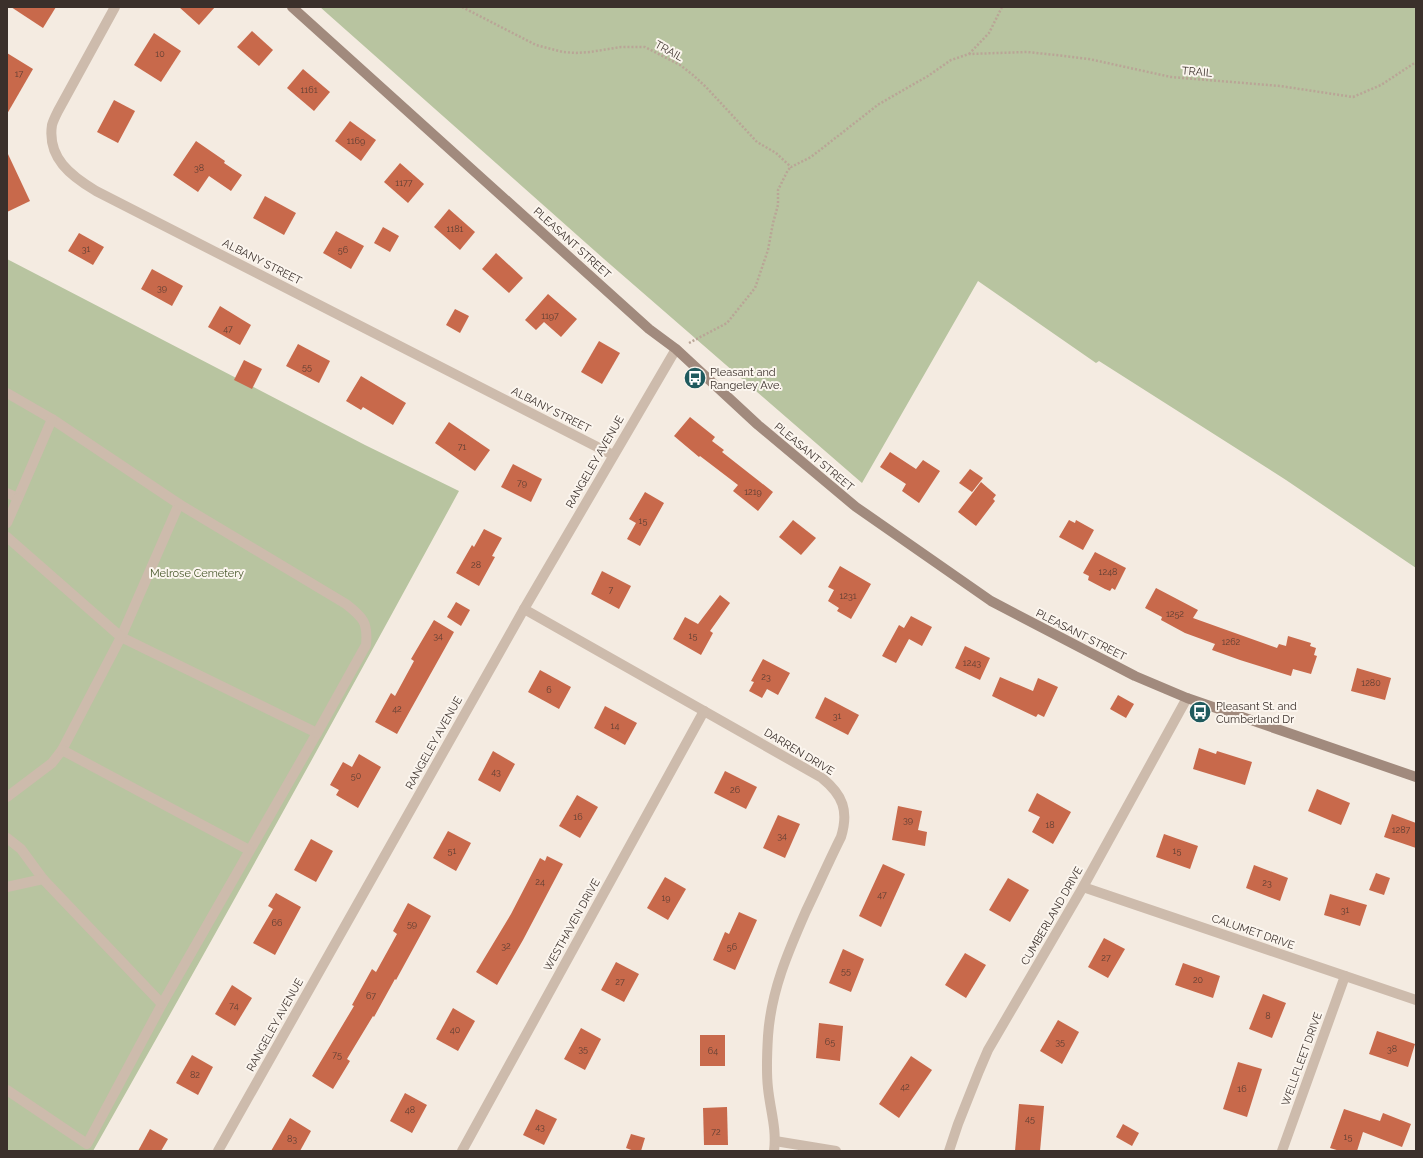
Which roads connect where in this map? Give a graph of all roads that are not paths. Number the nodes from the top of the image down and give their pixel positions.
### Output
1 (115, 7) edge
2 (292, 7) edge
3 (676, 349) junction
4 (7, 393) edge
5 (52, 419) junction
6 (612, 455) junction
7 (7, 493) edge
8 (18, 498) junction
9 (179, 504) junction
10 (7, 523) edge
11 (7, 537) edge
12 (524, 609) junction
13 (121, 637) junction
14 (1187, 698) junction
15 (704, 711) junction
16 (317, 734) junction
17 (62, 750) junction
18 (1416, 777) edge
19 (7, 797) edge
20 (7, 838) edge
21 (249, 850) junction
22 (43, 879) junction
23 (7, 887) edge
24 (1083, 887) junction
25 (1345, 976) junction
26 (1416, 1000) edge
27 (162, 1004) junction
28 (7, 1090) edge
29 (774, 1146) edge
30 (85, 1148) edge
31 (218, 1151) edge
32 (462, 1151) edge
33 (836, 1151) edge
34 (949, 1151) edge
35 (1282, 1151) edge

1 - 6 street, ALBANY STREET
2 - 3 main road, PLEASANT STREET
3 - 6 street, RANGELEY AVENUE
3 - 14 main road, PLEASANT STREET
4 - 5 street
5 - 8 street
5 - 9 street
6 - 12 street, RANGELEY AVENUE
7 - 8 street
8 - 10 street
9 - 13 street
9 - 16 street
11 - 13 street
12 - 15 street, DARREN DRIVE
12 - 31 street, RANGELEY AVENUE
13 - 16 street
13 - 17 street
14 - 18 main road, PLEASANT STREET
14 - 24 street, CUMBERLAND DRIVE
15 - 29 street, DARREN DRIVE
15 - 32 street, WESTHAVEN DRIVE
16 - 21 street
17 - 19 street
17 - 21 street
20 - 22 street
21 - 27 street
22 - 23 street
22 - 27 street
24 - 25 street, CALUMET DRIVE
24 - 34 street, CUMBERLAND DRIVE
25 - 26 street, CALUMET DRIVE
25 - 35 street, WELLFLEET DRIVE
27 - 30 street
28 - 30 street
29 - 33 street

